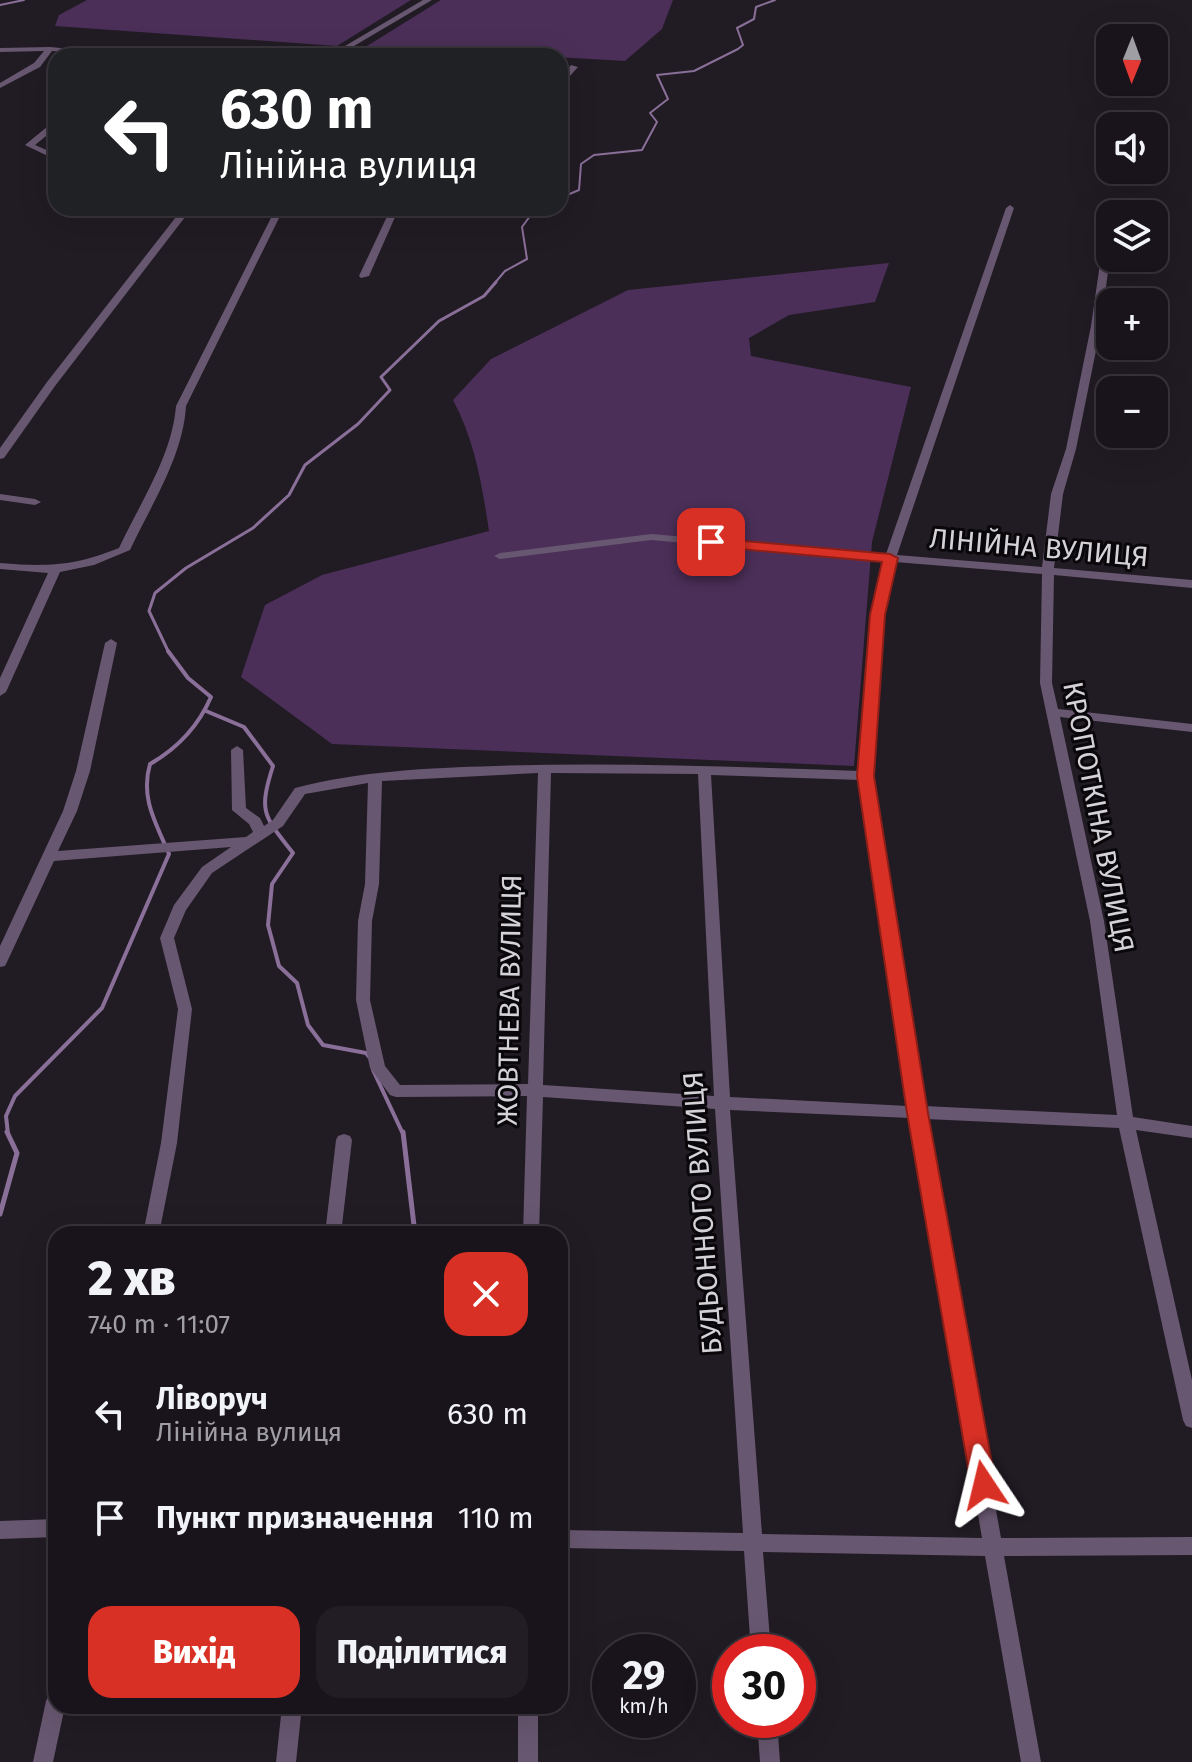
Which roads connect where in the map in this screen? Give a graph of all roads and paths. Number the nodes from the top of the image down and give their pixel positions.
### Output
1 (428, 0) edge
2 (346, 48) edge
3 (48, 49) edge
4 (0, 50) edge
5 (48, 51) edge
6 (574, 67) dead end
7 (568, 75) edge
8 (0, 86) edge
9 (48, 130) edge
10 (48, 153) edge
11 (1010, 208) dead end
12 (182, 216) edge
13 (276, 216) edge
14 (391, 216) edge
15 (1103, 272) edge
16 (364, 276) dead end
17 (0, 456) edge
18 (0, 497) edge
19 (35, 502) dead end
20 (500, 556) dead end
21 (890, 558) junction
22 (0, 566) edge
23 (1047, 571) junction
24 (54, 572) junction
25 (1192, 584) edge
26 (111, 643) dead end
27 (0, 692) edge
28 (1051, 712) junction
29 (1192, 728) edge
30 (237, 750) dead end
31 (545, 768) junction
32 (704, 770) junction
33 (866, 776) junction
34 (375, 779) junction
35 (265, 832) junction
36 (48, 857) junction
37 (0, 962) edge
38 (535, 1090) junction
39 (722, 1103) junction
40 (917, 1113) junction
41 (1126, 1122) junction
42 (1192, 1132) edge
43 (344, 1140) dead end
44 (153, 1226) edge
45 (334, 1226) edge
46 (531, 1226) edge
47 (1192, 1420) edge
48 (48, 1528) edge
49 (0, 1530) edge
50 (568, 1539) edge
51 (753, 1544) junction
52 (1192, 1546) edge
53 (995, 1547) junction
54 (760, 1634) edge
55 (53, 1714) edge
56 (291, 1714) edge
57 (528, 1714) edge
58 (768, 1738) edge
59 (43, 1762) edge
60 (286, 1762) edge
61 (528, 1762) edge
62 (770, 1762) edge
63 (1031, 1762) edge

1 - 2 street
3 - 4 street
5 - 8 street
6 - 7 street
9 - 10 street
11 - 21 street
12 - 17 street
13 - 24 street
14 - 16 street
15 - 23 street, КРОПОТКІНА ВУЛИЦЯ
18 - 19 street
20 - 21 street, ЛІНІЙНА ВУЛИЦЯ
21 - 23 street, ЛІНІЙНА ВУЛИЦЯ
21 - 33 street
22 - 24 street
23 - 25 street, ЛІНІЙНА ВУЛИЦЯ
23 - 28 street, КРОПОТКІНА ВУЛИЦЯ
24 - 27 street
26 - 36 street
28 - 29 street
28 - 41 street, КРОПОТКІНА ВУЛИЦЯ
30 - 35 street
31 - 32 street
31 - 34 street
31 - 38 street, ЖОВТНЕВА ВУЛИЦЯ
32 - 33 street
32 - 39 street, БУДЬОННОГО ВУЛИЦЯ
33 - 40 street
34 - 35 street
34 - 38 street
35 - 36 street
35 - 44 street
36 - 37 street
38 - 39 street
38 - 46 street, ЖОВТНЕВА ВУЛИЦЯ
39 - 40 street
39 - 51 street, БУДЬОННОГО ВУЛИЦЯ
40 - 41 street
40 - 53 street
41 - 42 street
41 - 47 street, КРОПОТКІНА ВУЛИЦЯ
43 - 45 street
48 - 49 street
50 - 51 street
51 - 53 street
51 - 54 street, БУДЬОННОГО ВУЛИЦЯ
52 - 53 street
53 - 63 street
55 - 59 street
56 - 60 street
57 - 61 street
58 - 62 street

